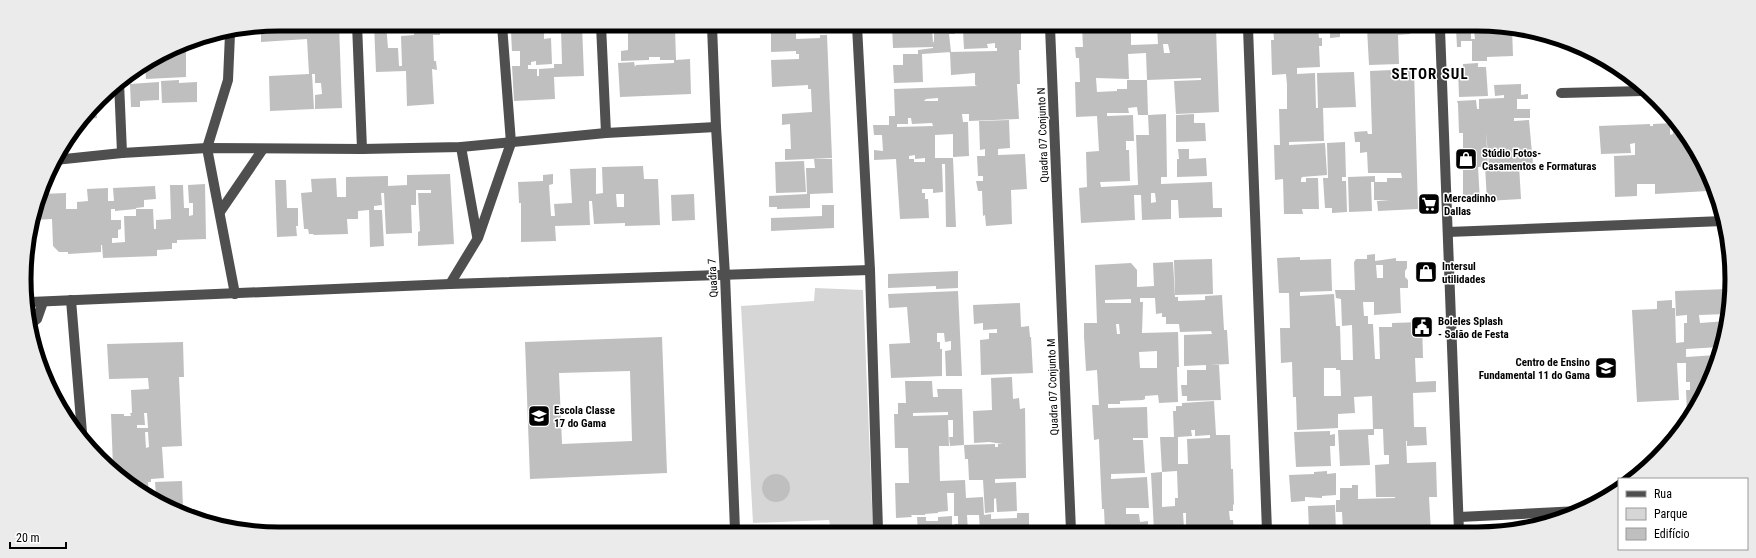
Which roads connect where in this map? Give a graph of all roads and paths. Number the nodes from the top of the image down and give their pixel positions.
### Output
1 (357, 31) edge
2 (502, 31) edge
3 (601, 31) edge
4 (712, 31) edge
5 (857, 31) edge
6 (1050, 31) edge
7 (1248, 31) edge
8 (1440, 31) edge
9 (230, 36) edge
10 (119, 89) edge
11 (1639, 91) edge
12 (1560, 93) dead end
13 (716, 127) junction
14 (606, 133) junction
15 (511, 143) junction
16 (461, 147) junction
17 (207, 148) junction
18 (262, 149) junction
19 (362, 149) junction
20 (122, 153) junction
21 (62, 159) edge
22 (220, 212) junction
23 (1718, 221) edge
24 (1448, 232) junction
25 (478, 238) junction
26 (1060, 242) joint
27 (870, 270) junction
28 (725, 275) junction
29 (450, 284) junction
30 (235, 294) junction
31 (71, 300) junction
32 (32, 302) edge
33 (43, 302) junction
34 (35, 321) edge
35 (81, 428) edge
36 (1562, 512) edge
37 (1459, 518) junction
38 (735, 527) edge
39 (878, 527) edge
40 (1071, 527) edge
41 (1266, 527) edge
42 (1460, 527) edge

1 - 19 street
2 - 15 street
3 - 14 street
4 - 13 street, Quadra 7
5 - 27 street
6 - 26 street, Quadra 07 Conjunto N
7 - 41 street
8 - 24 street
9 - 17 street
10 - 20 street
11 - 12 street
13 - 14 street
13 - 28 street, Quadra 7
14 - 15 street
15 - 16 street
15 - 25 street
16 - 19 street
16 - 25 street
17 - 18 street
17 - 20 street
17 - 22 street
18 - 19 street
18 - 22 street
20 - 21 street
22 - 30 street
23 - 24 street
24 - 37 street
25 - 29 street
26 - 40 street, Quadra 07 Conjunto M
27 - 28 street
27 - 39 street
28 - 29 street
28 - 38 street, Quadra 7
29 - 30 street
30 - 31 street
31 - 33 street
31 - 35 street
32 - 33 street
33 - 34 street
36 - 37 street
37 - 42 street

